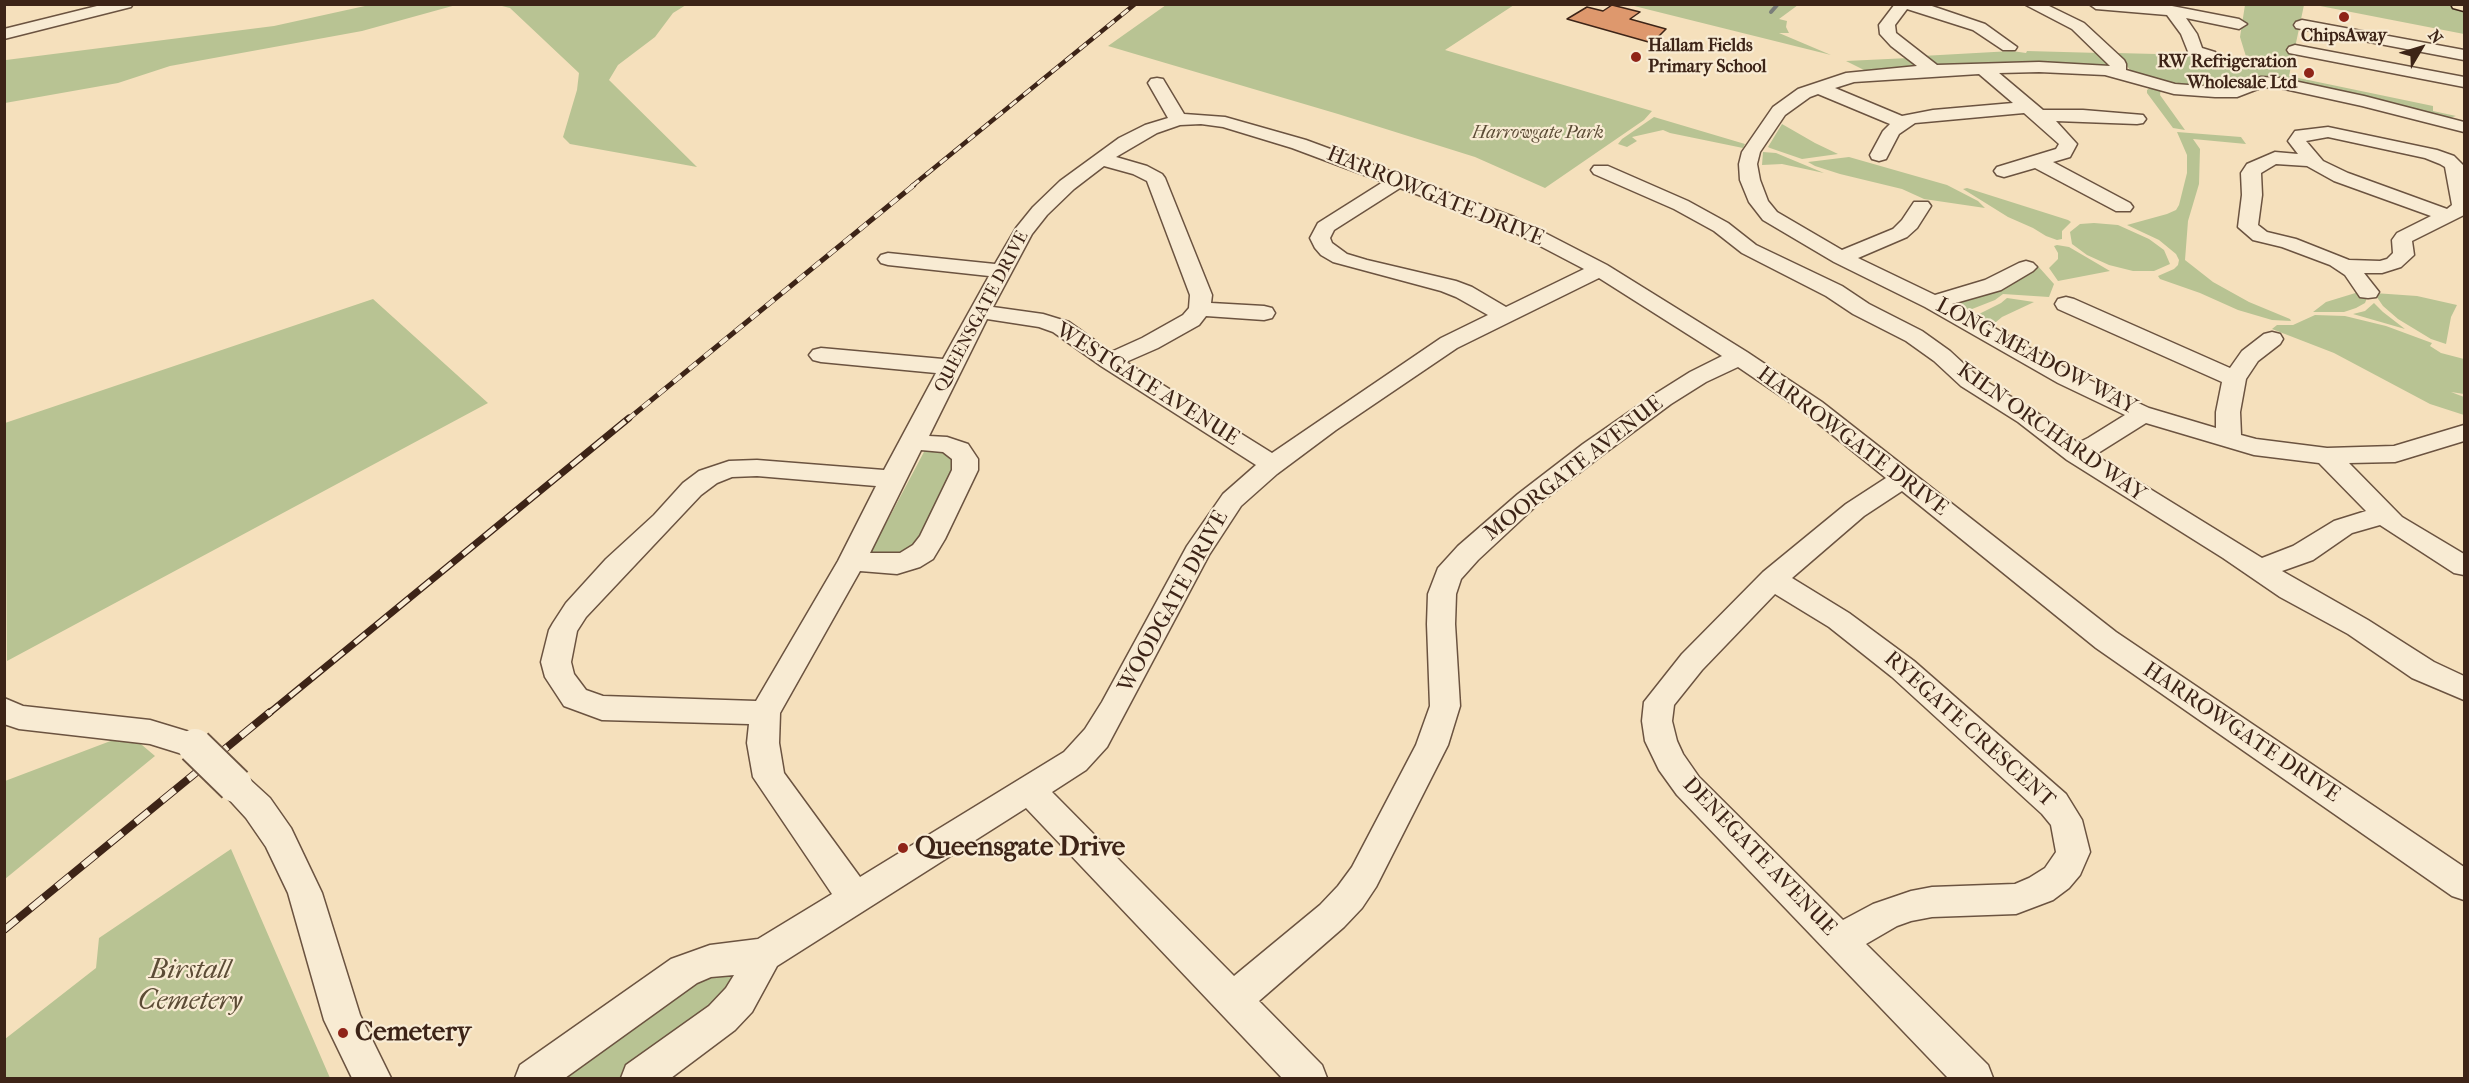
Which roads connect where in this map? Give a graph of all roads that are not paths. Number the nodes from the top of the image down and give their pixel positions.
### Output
1 (126, 4) edge
2 (1903, 4) edge
3 (1908, 4) edge
4 (2031, 4) edge
5 (2096, 4) edge
6 (2460, 4) edge
7 (2072, 5) edge
8 (2464, 5) edge
9 (1967, 7) dead end
10 (2200, 10) edge
11 (2172, 11) junction
12 (2051, 12) junction
13 (1948, 15) junction
14 (2239, 24) dead end
15 (2302, 25) dead end
16 (6, 35) edge
17 (2011, 49) dead end
18 (2295, 50) dead end
19 (2202, 54) dead end
20 (2464, 55) edge
21 (1982, 68) junction
22 (1933, 70) junction
23 (2110, 70) junction
24 (1157, 82) dead end
25 (2464, 82) edge
26 (1817, 87) junction
27 (2032, 112) junction
28 (2143, 119) dead end
29 (1178, 120) junction
30 (1902, 123) junction
31 (2464, 127) edge
32 (1877, 157) dead end
33 (1101, 159) junction
34 (2312, 161) junction
35 (2038, 162) junction
36 (1600, 170) dead end
37 (2004, 171) dead end
38 (1399, 180) junction
39 (2461, 184) edge
40 (1922, 203) dead end
41 (2128, 209) dead end
42 (2448, 216) junction
43 (1780, 223) junction
44 (1729, 234) junction
45 (1841, 258) junction
46 (898, 264) dead end
47 (2345, 266) junction
48 (2026, 267) dead end
49 (1600, 268) junction
50 (1002, 272) junction
51 (2368, 292) dead end
52 (2061, 301) dead end
53 (1933, 302) junction
54 (1200, 309) junction
55 (981, 312) junction
56 (1265, 314) dead end
57 (1504, 315) junction
58 (1960, 317) junction
59 (1914, 336) junction
60 (2274, 338) dead end
61 (821, 355) dead end
62 (1739, 357) junction
63 (1109, 361) junction
64 (950, 367) junction
65 (2234, 379) junction
66 (2140, 413) junction
67 (2464, 434) edge
68 (2229, 441) junction
69 (913, 442) junction
70 (2076, 454) junction
71 (2327, 456) junction
72 (1272, 464) junction
73 (892, 479) junction
74 (1903, 479) junction
75 (2384, 515) junction
76 (852, 561) junction
77 (2464, 566) edge
78 (2259, 569) junction
79 (1773, 579) junction
80 (2464, 689) edge
81 (4, 710) edge
82 (765, 713) junction
83 (1030, 791) junction
84 (2464, 885) edge
85 (854, 897) junction
86 (1840, 940) junction
87 (764, 955) junction
88 (1233, 1000) junction
89 (372, 1078) edge
90 (534, 1078) edge
91 (640, 1078) edge
92 (1308, 1078) edge
93 (1974, 1078) edge

1 - 16 street
2 - 22 street
3 - 13 street
4 - 12 street
5 - 11 street
6 - 8 highway
7 - 12 street
9 - 13 street
10 - 11 street
10 - 14 street
11 - 19 street
12 - 23 street
13 - 17 street
15 - 20 street
18 - 25 street
21 - 22 street
21 - 23 street
21 - 27 street
22 - 26 street
23 - 31 street
24 - 29 street
26 - 30 street
26 - 43 street, LONG MEADOW WAY
27 - 28 street
27 - 30 street
27 - 35 street
29 - 33 street, QUEENSGATE DRIVE
29 - 38 street, HARROWGATE DRIVE
30 - 32 street
33 - 50 street, QUEENSGATE DRIVE
33 - 54 street
34 - 39 street
34 - 42 street
34 - 47 street
35 - 37 street
35 - 41 street
36 - 44 street, KILN ORCHARD WAY
38 - 49 street, HARROWGATE DRIVE
38 - 57 street
39 - 42 street
40 - 45 street
42 - 47 street
43 - 44 street
43 - 45 street, LONG MEADOW WAY
44 - 59 street, KILN ORCHARD WAY
45 - 53 street, LONG MEADOW WAY
46 - 50 street
47 - 51 street
48 - 53 street
49 - 57 street, WOODGATE DRIVE
49 - 62 street, HARROWGATE DRIVE
50 - 55 street, QUEENSGATE DRIVE
52 - 65 street
53 - 58 street, LONG MEADOW WAY
54 - 56 street
54 - 63 street
55 - 63 street, WESTGATE AVENUE
55 - 64 street, QUEENSGATE DRIVE
57 - 72 street, WOODGATE DRIVE
58 - 59 street
58 - 66 street, LONG MEADOW WAY
59 - 70 street, KILN ORCHARD WAY
60 - 65 street
61 - 64 street
62 - 74 street, HARROWGATE DRIVE
62 - 88 street, MOORGATE AVENUE
63 - 72 street, WESTGATE AVENUE
64 - 69 street, QUEENSGATE DRIVE
65 - 68 street
66 - 68 street, LONG MEADOW WAY
66 - 70 street
67 - 71 street, LONG MEADOW WAY
68 - 71 street, LONG MEADOW WAY
69 - 73 street, QUEENSGATE DRIVE
69 - 76 street
70 - 78 street, KILN ORCHARD WAY
71 - 75 street
72 - 83 street, WOODGATE DRIVE
73 - 76 street, QUEENSGATE DRIVE
73 - 82 street
74 - 79 street, DENEGATE AVENUE
74 - 84 street, HARROWGATE DRIVE
75 - 77 street
75 - 78 street
76 - 82 street, QUEENSGATE DRIVE
78 - 80 street, KILN ORCHARD WAY
79 - 86 street, DENEGATE AVENUE
79 - 86 street, RYEGATE CRESCENT
81 - 89 street, bridge
82 - 85 street, QUEENSGATE DRIVE
83 - 85 street, WOODGATE DRIVE
83 - 88 street
85 - 87 street, WOODGATE DRIVE
86 - 93 street, DENEGATE AVENUE
87 - 90 street, WOODGATE DRIVE
87 - 91 street, WOODGATE DRIVE
88 - 92 street

